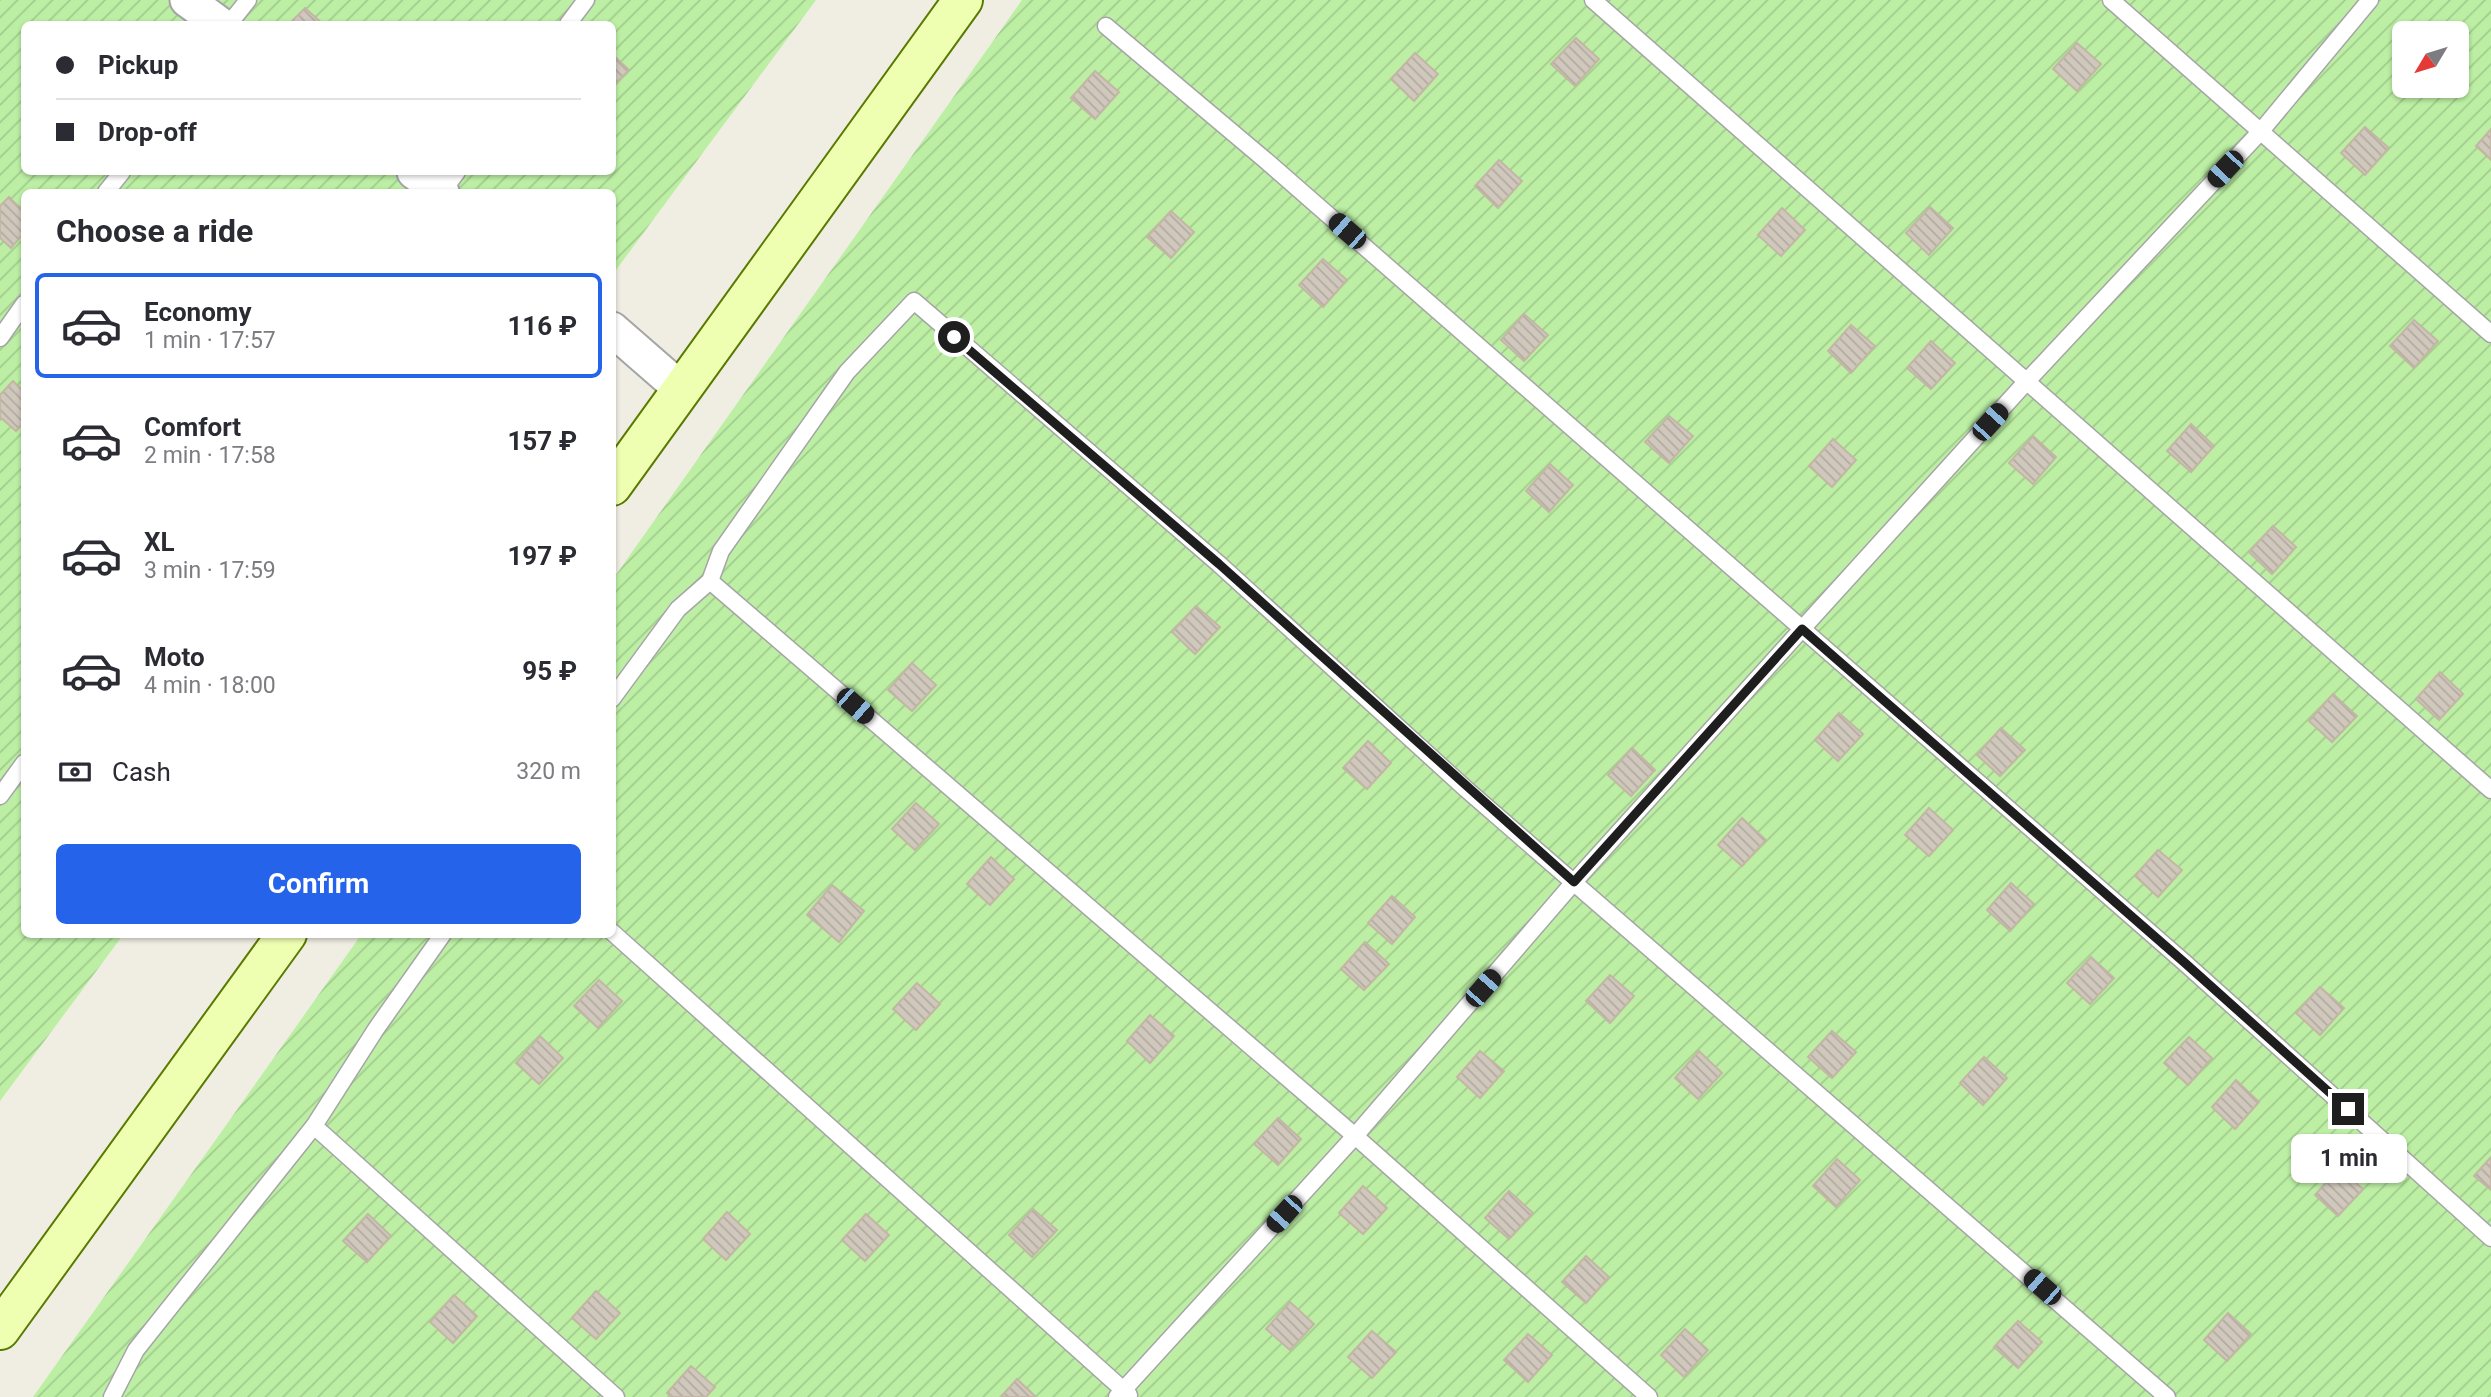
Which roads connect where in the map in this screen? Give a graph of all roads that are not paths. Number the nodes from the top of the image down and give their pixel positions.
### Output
1 (187, 0) edge
2 (248, 0) edge
3 (586, 0) edge
4 (963, 0) edge
5 (1592, 0) edge
6 (2111, 0) edge
7 (2370, 0) edge
8 (216, 21) edge
9 (231, 21) edge
10 (570, 21) edge
11 (1106, 26) dead end
12 (2261, 131) junction
13 (120, 175) edge
14 (418, 175) edge
15 (108, 189) edge
16 (438, 189) edge
17 (21, 308) edge
18 (616, 332) edge
19 (2491, 334) edge
20 (0, 338) edge
21 (2027, 381) junction
22 (682, 390) junction
23 (616, 481) edge
24 (710, 581) junction
25 (1802, 629) junction
26 (616, 694) edge
27 (21, 767) edge
28 (2491, 790) edge
29 (0, 796) edge
30 (1574, 882) junction
31 (616, 936) edge
32 (284, 938) edge
33 (440, 938) edge
34 (314, 1126) junction
35 (1355, 1136) junction
36 (2491, 1238) edge
37 (0, 1330) edge
38 (1124, 1395) edge
39 (112, 1397) edge
40 (616, 1397) edge
41 (1650, 1397) edge
42 (2167, 1397) edge

1 - 8 street
2 - 9 lane
3 - 10 lane
4 - 22 street
5 - 21 lane
6 - 12 lane
7 - 12 lane
11 - 25 lane
12 - 19 lane
12 - 21 lane
13 - 15 lane
14 - 16 street
17 - 20 lane
18 - 22 street
21 - 25 lane
21 - 28 lane
22 - 23 street
24 - 26 lane
24 - 30 lane
24 - 35 lane
25 - 30 lane
25 - 36 lane
27 - 29 lane
30 - 35 lane
30 - 42 lane
31 - 38 lane
32 - 37 street
33 - 34 lane
34 - 39 lane
34 - 40 lane
35 - 38 lane
35 - 41 lane

